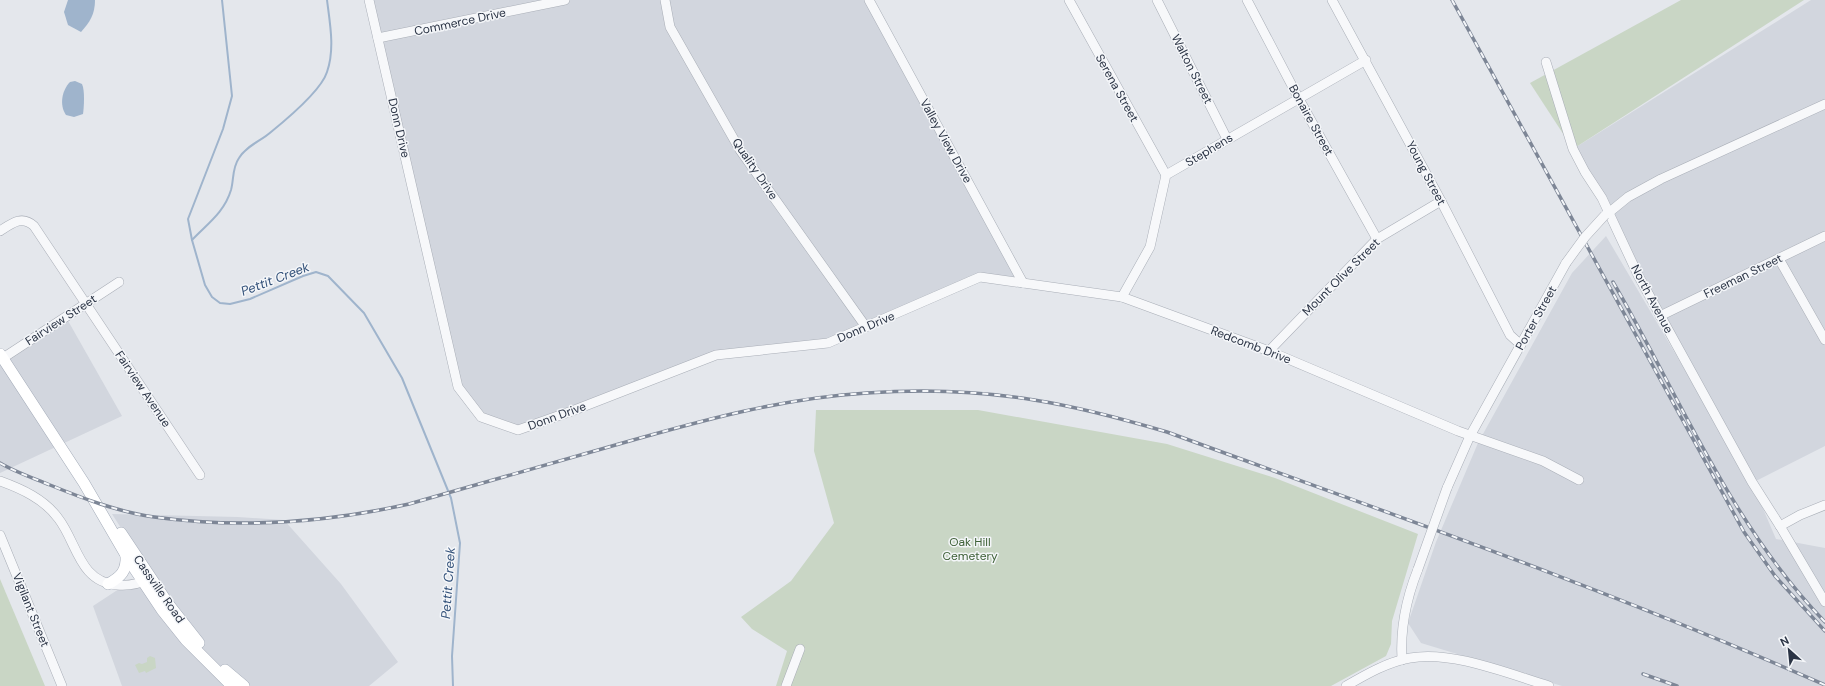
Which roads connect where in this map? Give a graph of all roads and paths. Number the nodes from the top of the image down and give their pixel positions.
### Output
1 (369, 0) edge
2 (565, 0) edge
3 (665, 0) edge
4 (869, 0) edge
5 (1069, 0) edge
6 (1157, 0) edge
7 (1247, 0) edge
8 (1332, 0) edge
9 (378, 38) junction
10 (1366, 60) junction
11 (1546, 62) dead end
12 (1299, 98) junction
13 (1825, 104) edge
14 (1227, 138) junction
15 (1166, 175) junction
16 (1441, 201) junction
17 (1607, 214) junction
18 (0, 230) edge
19 (1825, 236) edge
20 (1377, 239) junction
21 (1779, 259) junction
22 (119, 282) dead end
23 (1023, 283) junction
24 (1122, 297) junction
25 (86, 304) junction
26 (1660, 316) junction
27 (866, 327) junction
28 (1825, 340) edge
29 (1521, 345) junction
30 (1269, 351) junction
31 (2, 356) edge
32 (1470, 436) junction
33 (200, 474) dead end
34 (1579, 480) dead end
35 (0, 481) edge
36 (84, 483) junction
37 (1825, 505) edge
38 (1780, 526) junction
39 (0, 535) edge
40 (126, 556) junction
41 (146, 580) junction
42 (108, 584) junction
43 (1825, 602) edge
44 (800, 649) dead end
45 (1402, 660) junction
46 (62, 686) edge
47 (232, 686) edge
48 (244, 686) edge
49 (786, 686) edge
50 (1346, 686) edge
51 (1549, 686) edge

1 - 9 street, Donn Drive
2 - 9 street, Commerce Drive
3 - 27 street, Quality Drive
4 - 23 street, Valley View Drive
5 - 15 street, Serena Street
6 - 14 street, Walton Street
7 - 12 street, Bonaire Street
8 - 10 street, Young Street
9 - 27 street, Donn Drive
10 - 12 street, Stephens
10 - 16 street, Young Street
11 - 17 street, North Avenue
12 - 14 street, Stephens
12 - 20 street, Bonaire Street
13 - 17 street, Porter Street
14 - 15 street, Stephens
15 - 24 street
16 - 20 street, Mount Olive Street
16 - 29 street, Young Street
17 - 26 street, North Avenue
17 - 29 street, Porter Street, bridge
18 - 25 street, Fairview Avenue
19 - 21 street, Freeman Street
20 - 30 street, Mount Olive Street
21 - 26 street, Freeman Street
21 - 28 street
22 - 25 street, Fairview Street
23 - 24 street, Redcomb Drive
23 - 27 street, Donn Drive
24 - 30 street, Redcomb Drive
25 - 31 street, Fairview Street
25 - 33 street, Fairview Avenue
26 - 38 street, North Avenue
29 - 32 street, Porter Street
30 - 32 street, Redcomb Drive
31 - 36 main road, Cassville Road
32 - 34 street, Redcomb Drive
32 - 45 street, Porter Street, bridge
35 - 42 street
36 - 40 main road, Cassville Road
36 - 41 main road, Cassville Road
37 - 38 street
38 - 43 street, North Avenue
39 - 46 street, Vigilant Street
40 - 41 main road, Cassville Road
40 - 42 main road
41 - 42 street
41 - 47 main road, Cassville Road
41 - 48 main road, Cassville Road
44 - 49 street
45 - 50 street
45 - 51 street

